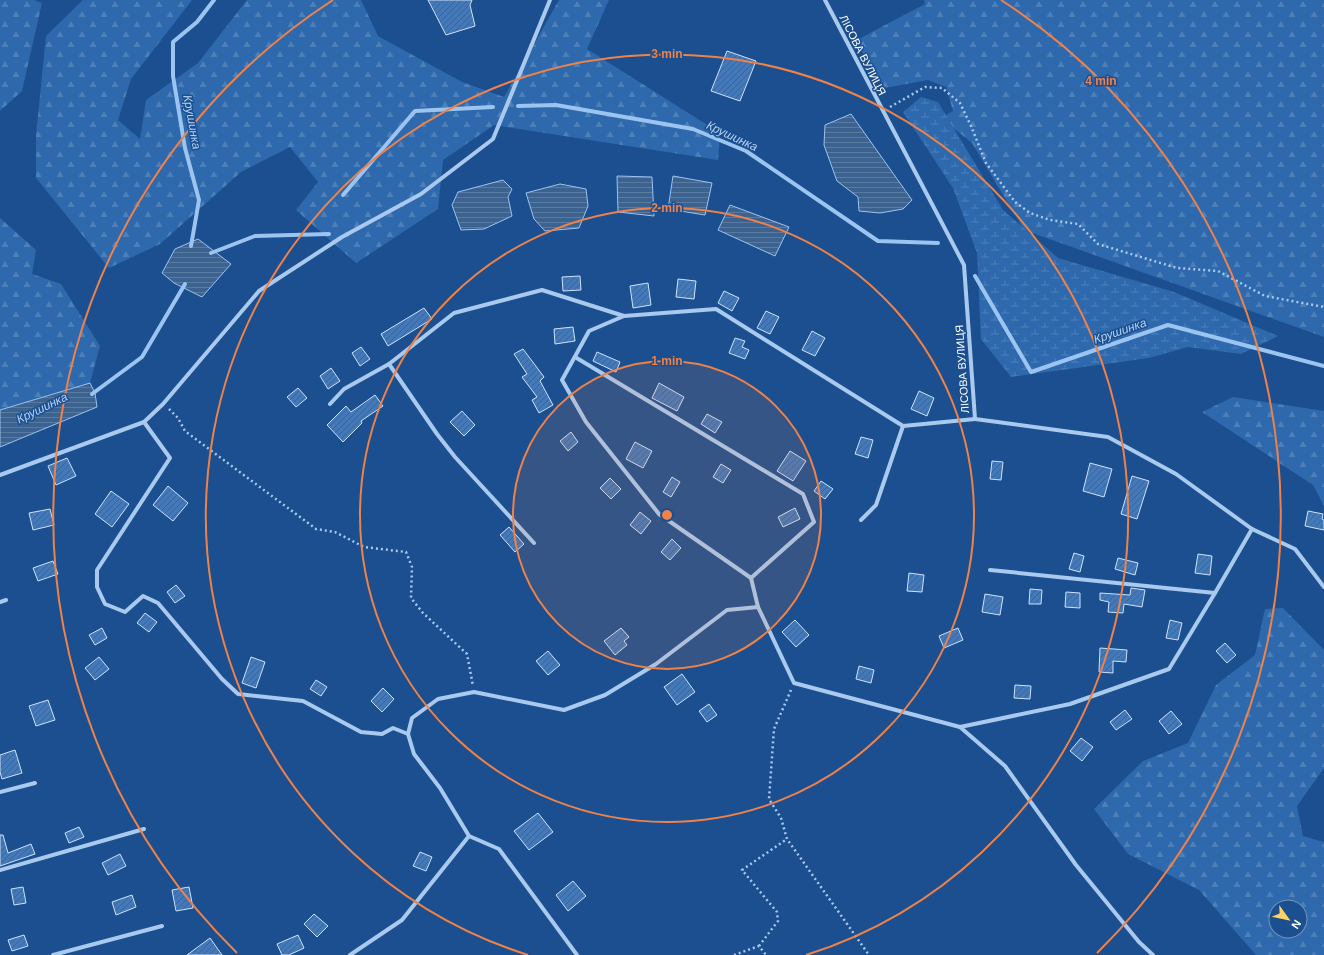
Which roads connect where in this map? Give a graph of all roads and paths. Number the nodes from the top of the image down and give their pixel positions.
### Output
1 (550, 0) edge
2 (825, 0) edge
3 (882, 111) junction
4 (1324, 307) edge
5 (624, 316) junction
6 (575, 357) junction
7 (390, 364) junction
8 (163, 404) junction
9 (330, 404) dead end
10 (975, 419) junction
11 (144, 422) junction
12 (903, 426) junction
13 (0, 475) edge
14 (860, 520) dead end
15 (1252, 528) junction
16 (534, 543) dead end
17 (990, 570) dead end
18 (751, 578) junction
19 (1324, 587) edge
20 (1215, 593) junction
21 (6, 600) dead end
22 (0, 602) edge
23 (758, 607) junction
24 (794, 683) junction
25 (474, 692) junction
26 (960, 727) junction
27 (408, 734) junction
28 (35, 783) dead end
29 (0, 792) edge
30 (144, 829) dead end
31 (469, 836) junction
32 (787, 839) junction
33 (0, 870) edge
34 (162, 926) dead end
35 (759, 946) junction
36 (53, 955) edge
37 (350, 955) edge
38 (577, 955) edge
39 (734, 955) edge
40 (766, 955) edge
41 (870, 955) edge
42 (1153, 955) edge

1 - 8 street
2 - 3 street, ЛІСОВА ВУЛИЦЯ
3 - 4 path
3 - 10 street, ЛІСОВА ВУЛИЦЯ
5 - 6 street
5 - 7 street
5 - 12 street
6 - 18 street
6 - 18 street
7 - 9 street
7 - 16 street
8 - 11 street
8 - 25 path
10 - 12 street
10 - 15 street, ЛІСОВА ВУЛИЦЯ
11 - 13 street
11 - 27 street
12 - 14 street
15 - 19 street, ЛІСОВА ВУЛИЦЯ
15 - 20 street
17 - 20 street
18 - 23 street
20 - 26 street
21 - 22 street
23 - 24 street
23 - 25 street
24 - 26 street
24 - 32 path
25 - 27 street
26 - 42 street
27 - 31 street
28 - 29 street
30 - 33 street
31 - 37 street
31 - 38 street
32 - 35 path
32 - 41 path
34 - 36 street
35 - 39 path
35 - 40 path

